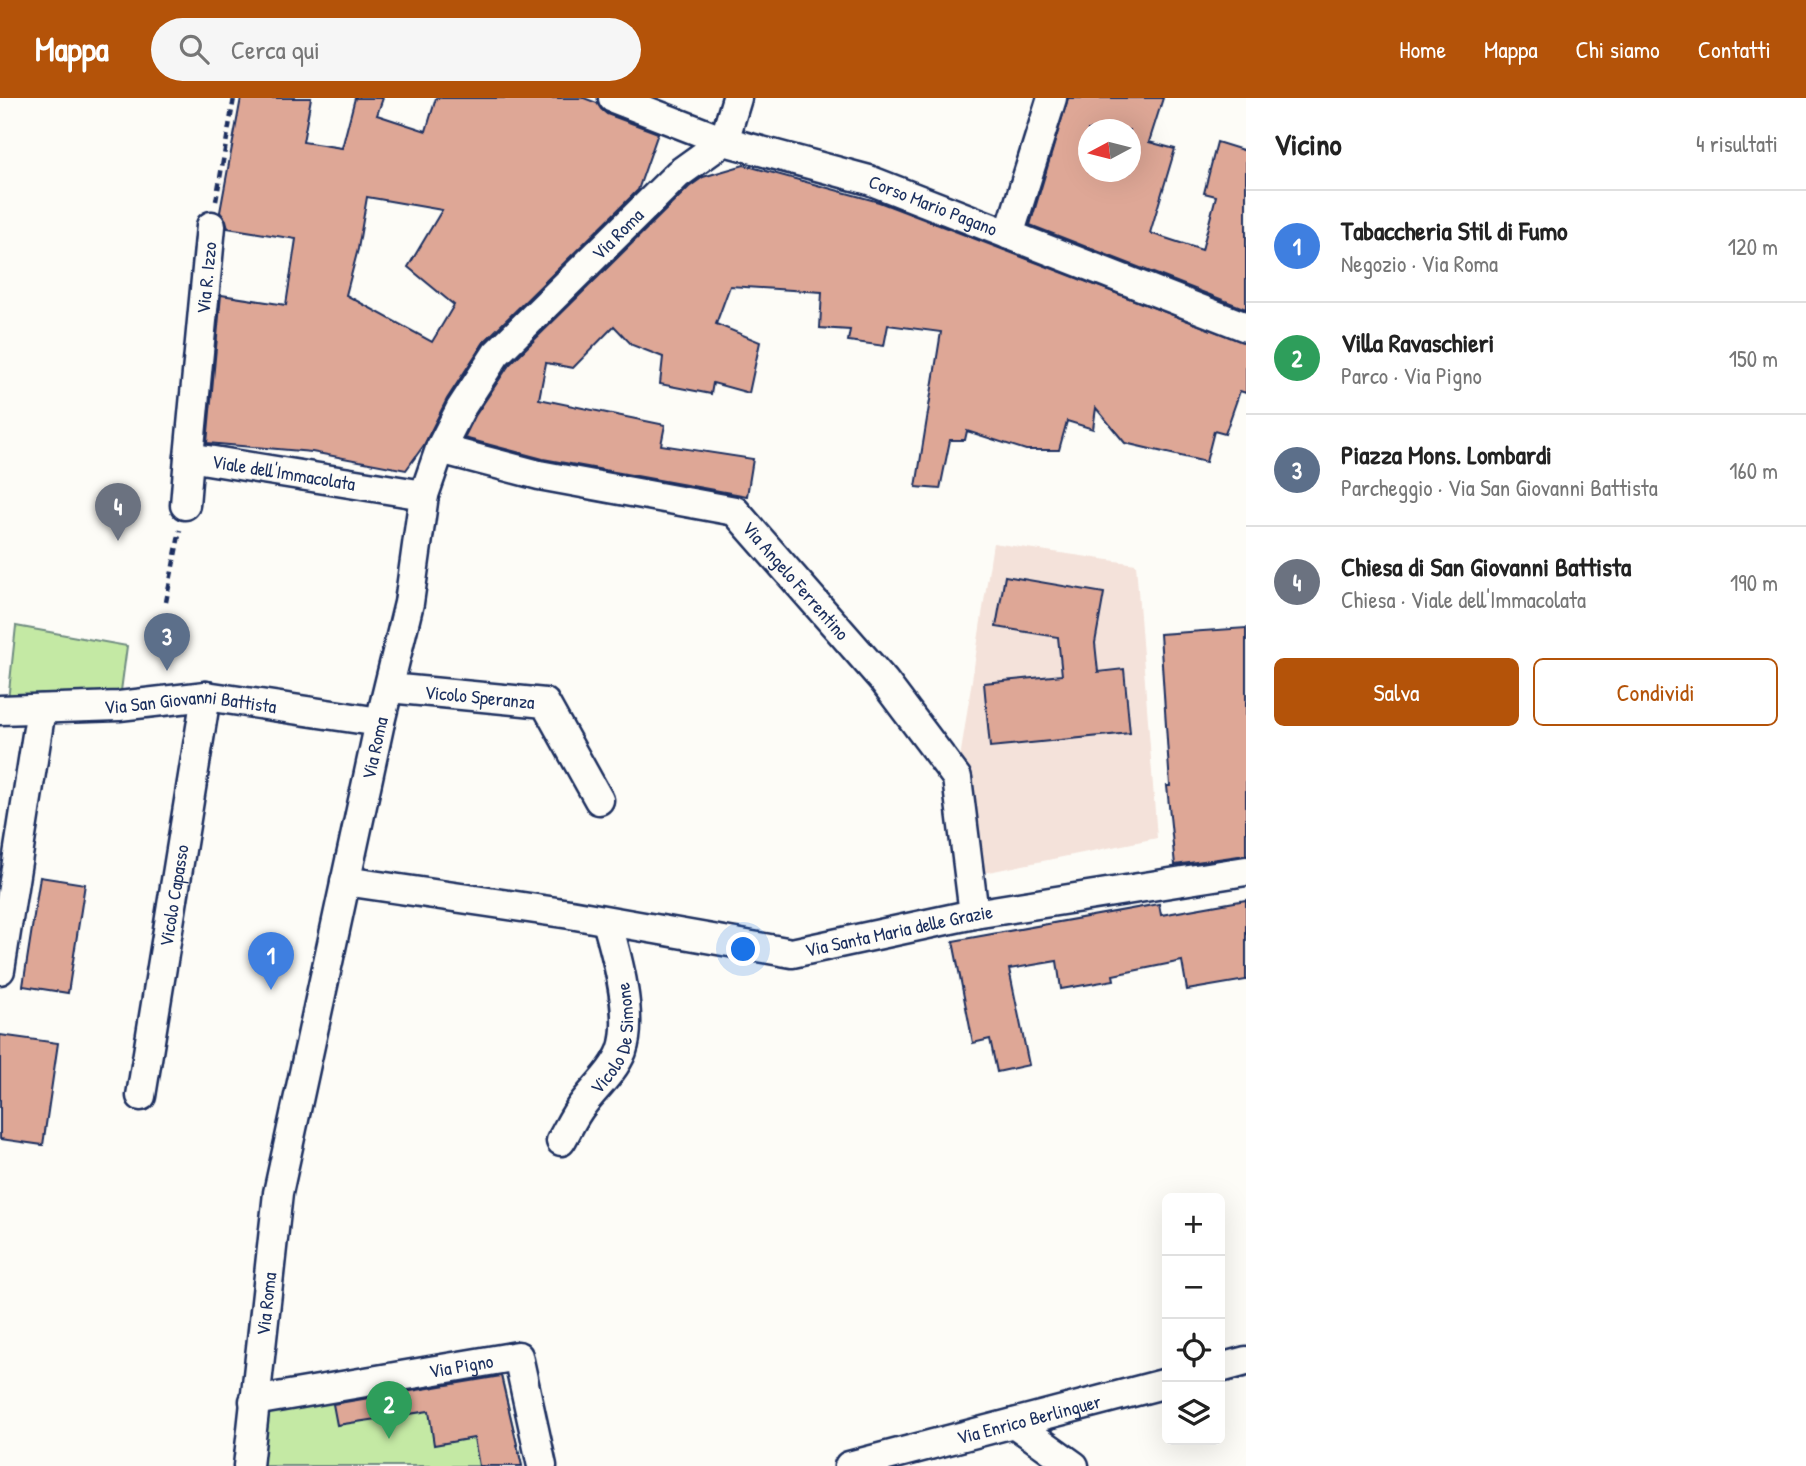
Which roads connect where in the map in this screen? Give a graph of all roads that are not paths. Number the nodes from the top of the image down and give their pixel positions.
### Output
1 (613, 98) edge
2 (737, 98) edge
3 (1052, 98) edge
4 (724, 141) junction
5 (211, 226) road end
6 (1009, 235) junction
7 (1246, 327) edge
8 (440, 449) junction
9 (189, 457) junction
10 (424, 495) junction
11 (185, 505) road end
12 (389, 688) junction
13 (206, 696) junction
14 (41, 709) junction
15 (0, 710) edge
16 (380, 722) junction
17 (599, 800) dead end
18 (1246, 871) edge
19 (345, 881) junction
20 (974, 914) junction
21 (607, 922) junction
22 (0, 971) edge
23 (141, 1096) dead end
24 (561, 1142) dead end
25 (1246, 1361) edge
26 (1225, 1367) edge
27 (1162, 1384) edge
28 (254, 1401) junction
29 (1014, 1423) junction
30 (248, 1466) edge
31 (542, 1466) edge
32 (849, 1466) edge
33 (1074, 1466) edge

1 - 4 street, Corso Mario Pagano
2 - 4 street
3 - 6 street
4 - 6 street, Corso Mario Pagano
4 - 8 street, Via Roma
5 - 9 street, Via R. Izzo
6 - 7 street, Corso Mario Pagano
8 - 10 street, Via Roma
8 - 20 street, Via Angelo Ferrentino
9 - 10 street, Viale dell'Immacolata
9 - 11 street, Viale dell'Immacolata
10 - 12 street, Via Roma
12 - 16 street, Via Roma
12 - 17 street, Vicolo Speranza
13 - 14 street, Via San Giovanni Battista
13 - 16 street, Via San Giovanni Battista
13 - 23 street, Vicolo Capasso
14 - 15 street, Via San Giovanni Battista
14 - 22 street
16 - 19 street, Via Roma
18 - 20 street, Via Santa Maria delle Grazie
19 - 21 street, Via Santa Maria delle Grazie
19 - 28 street, Via Roma
20 - 21 street, Via Santa Maria delle Grazie
21 - 24 street, Vicolo De Simone
25 - 26 street
27 - 29 street, Via Enrico Berlinguer
28 - 30 street, Via Roma
28 - 31 street, Via Pigno
29 - 32 street, Via Enrico Berlinguer
29 - 33 street

